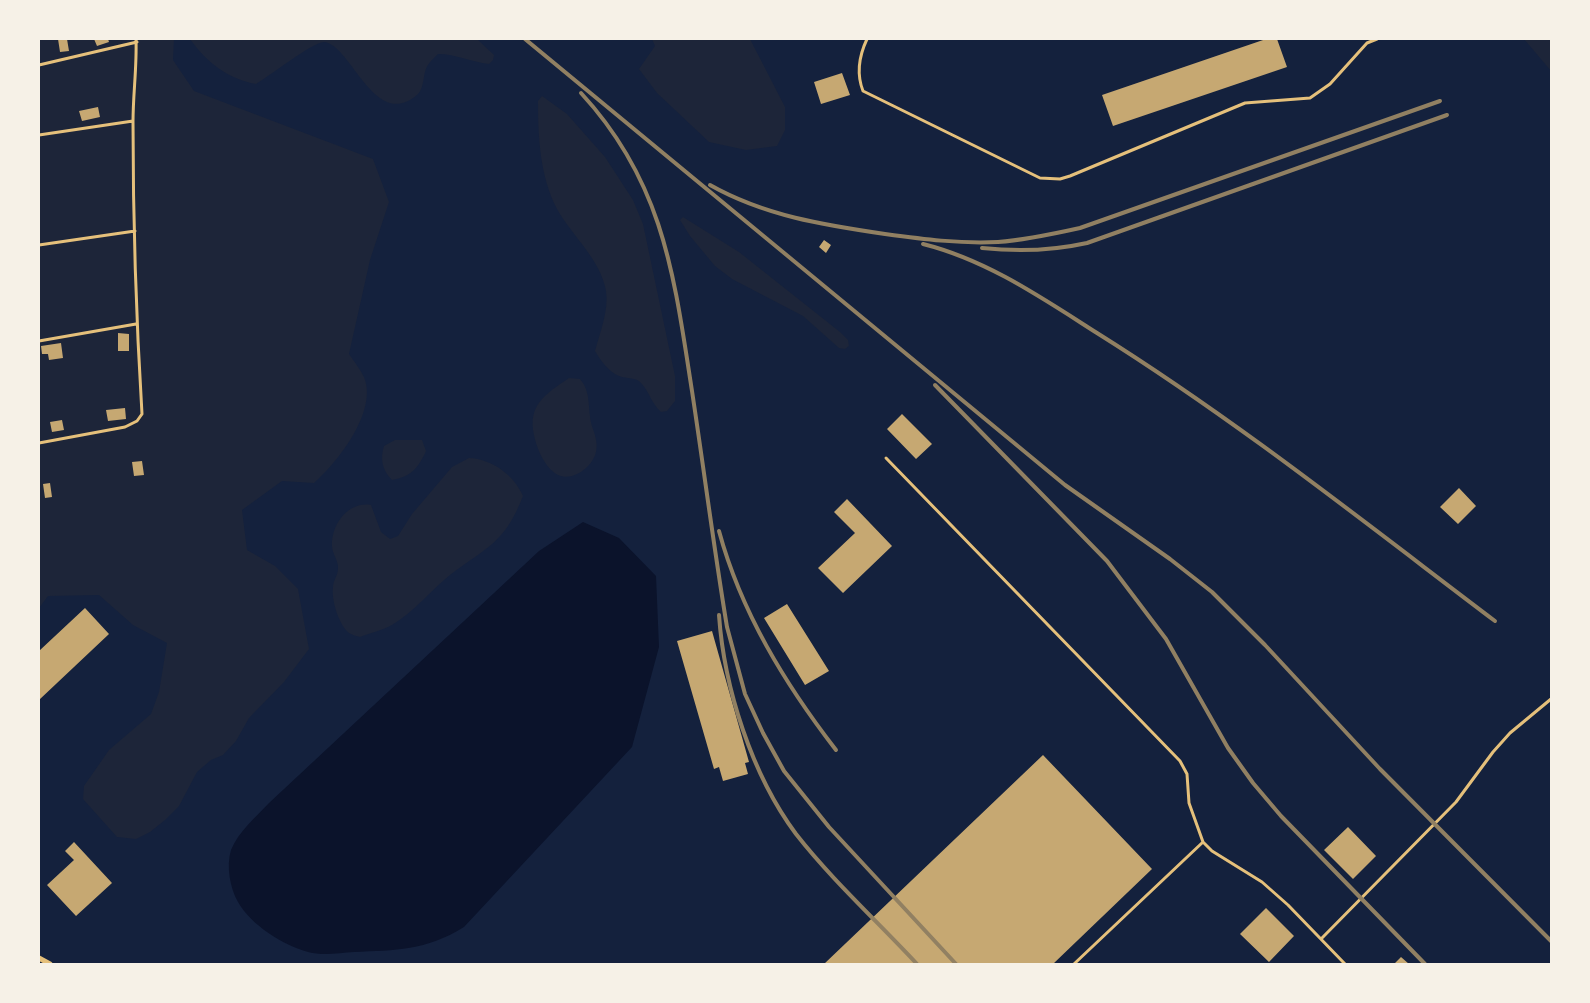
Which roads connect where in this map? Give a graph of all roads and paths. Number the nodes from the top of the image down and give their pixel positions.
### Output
1 (867, 39) edge
2 (1376, 39) edge
3 (136, 40) edge
4 (39, 65) edge
5 (133, 121) junction
6 (39, 135) edge
7 (135, 230) junction
8 (39, 245) edge
9 (136, 324) junction
10 (39, 341) edge
11 (39, 443) edge
12 (886, 458) dead end
13 (1551, 699) edge
14 (1203, 842) junction
15 (1321, 939) junction
16 (39, 958) edge
17 (50, 964) edge
18 (1074, 964) edge
19 (1345, 964) edge

1 - 2 lane
3 - 4 lane
3 - 5 lane
5 - 6 lane
5 - 7 lane
7 - 8 lane
7 - 9 lane
9 - 10 lane
9 - 11 lane
12 - 14 lane
13 - 15 lane
14 - 15 lane
14 - 18 lane
15 - 19 lane
16 - 17 street

